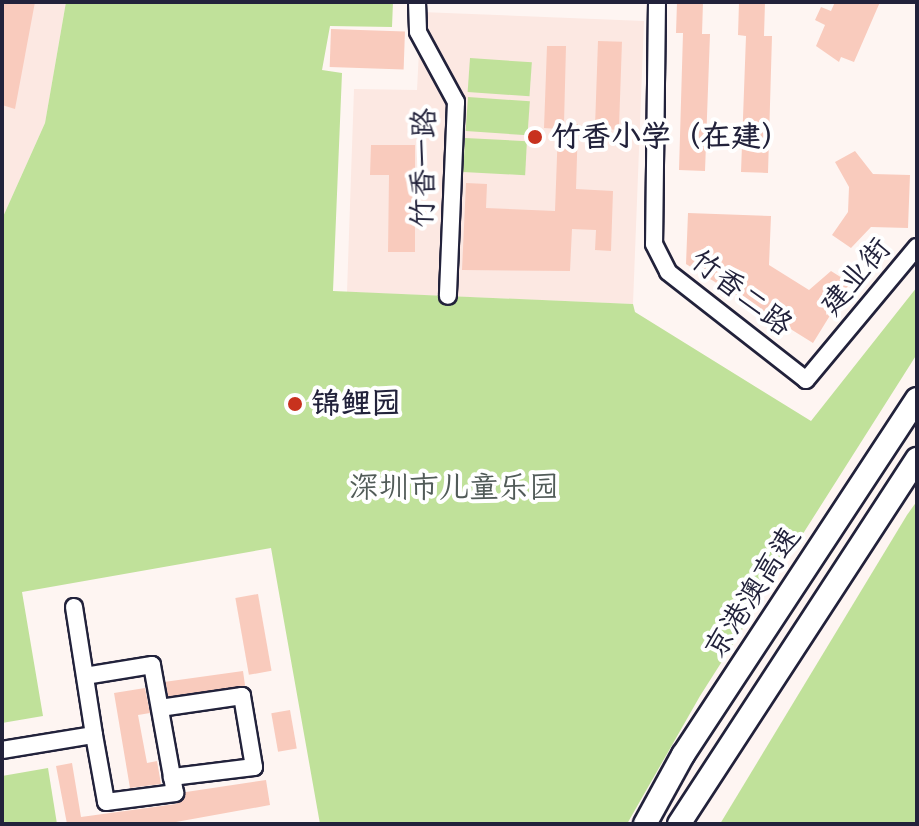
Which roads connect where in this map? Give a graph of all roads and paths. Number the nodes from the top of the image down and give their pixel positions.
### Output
1 (417, 2) edge
2 (657, 2) edge
3 (917, 247) edge
4 (448, 296) dead end
5 (806, 380) joint
6 (917, 399) edge
7 (917, 459) edge
8 (74, 607) dead end
9 (85, 676) junction
10 (160, 708) junction
11 (94, 735) junction
12 (2, 750) edge
13 (172, 777) junction
14 (645, 824) edge
15 (679, 824) edge

1 - 4 street, 竹香一路
2 - 5 street, 竹香二路
3 - 5 street, 建业街
6 - 14 highway, 京港澳高速
7 - 15 highway, 京港澳高速
8 - 9 street
9 - 10 street
9 - 11 street
10 - 13 street
10 - 13 street
11 - 12 street
11 - 13 street

